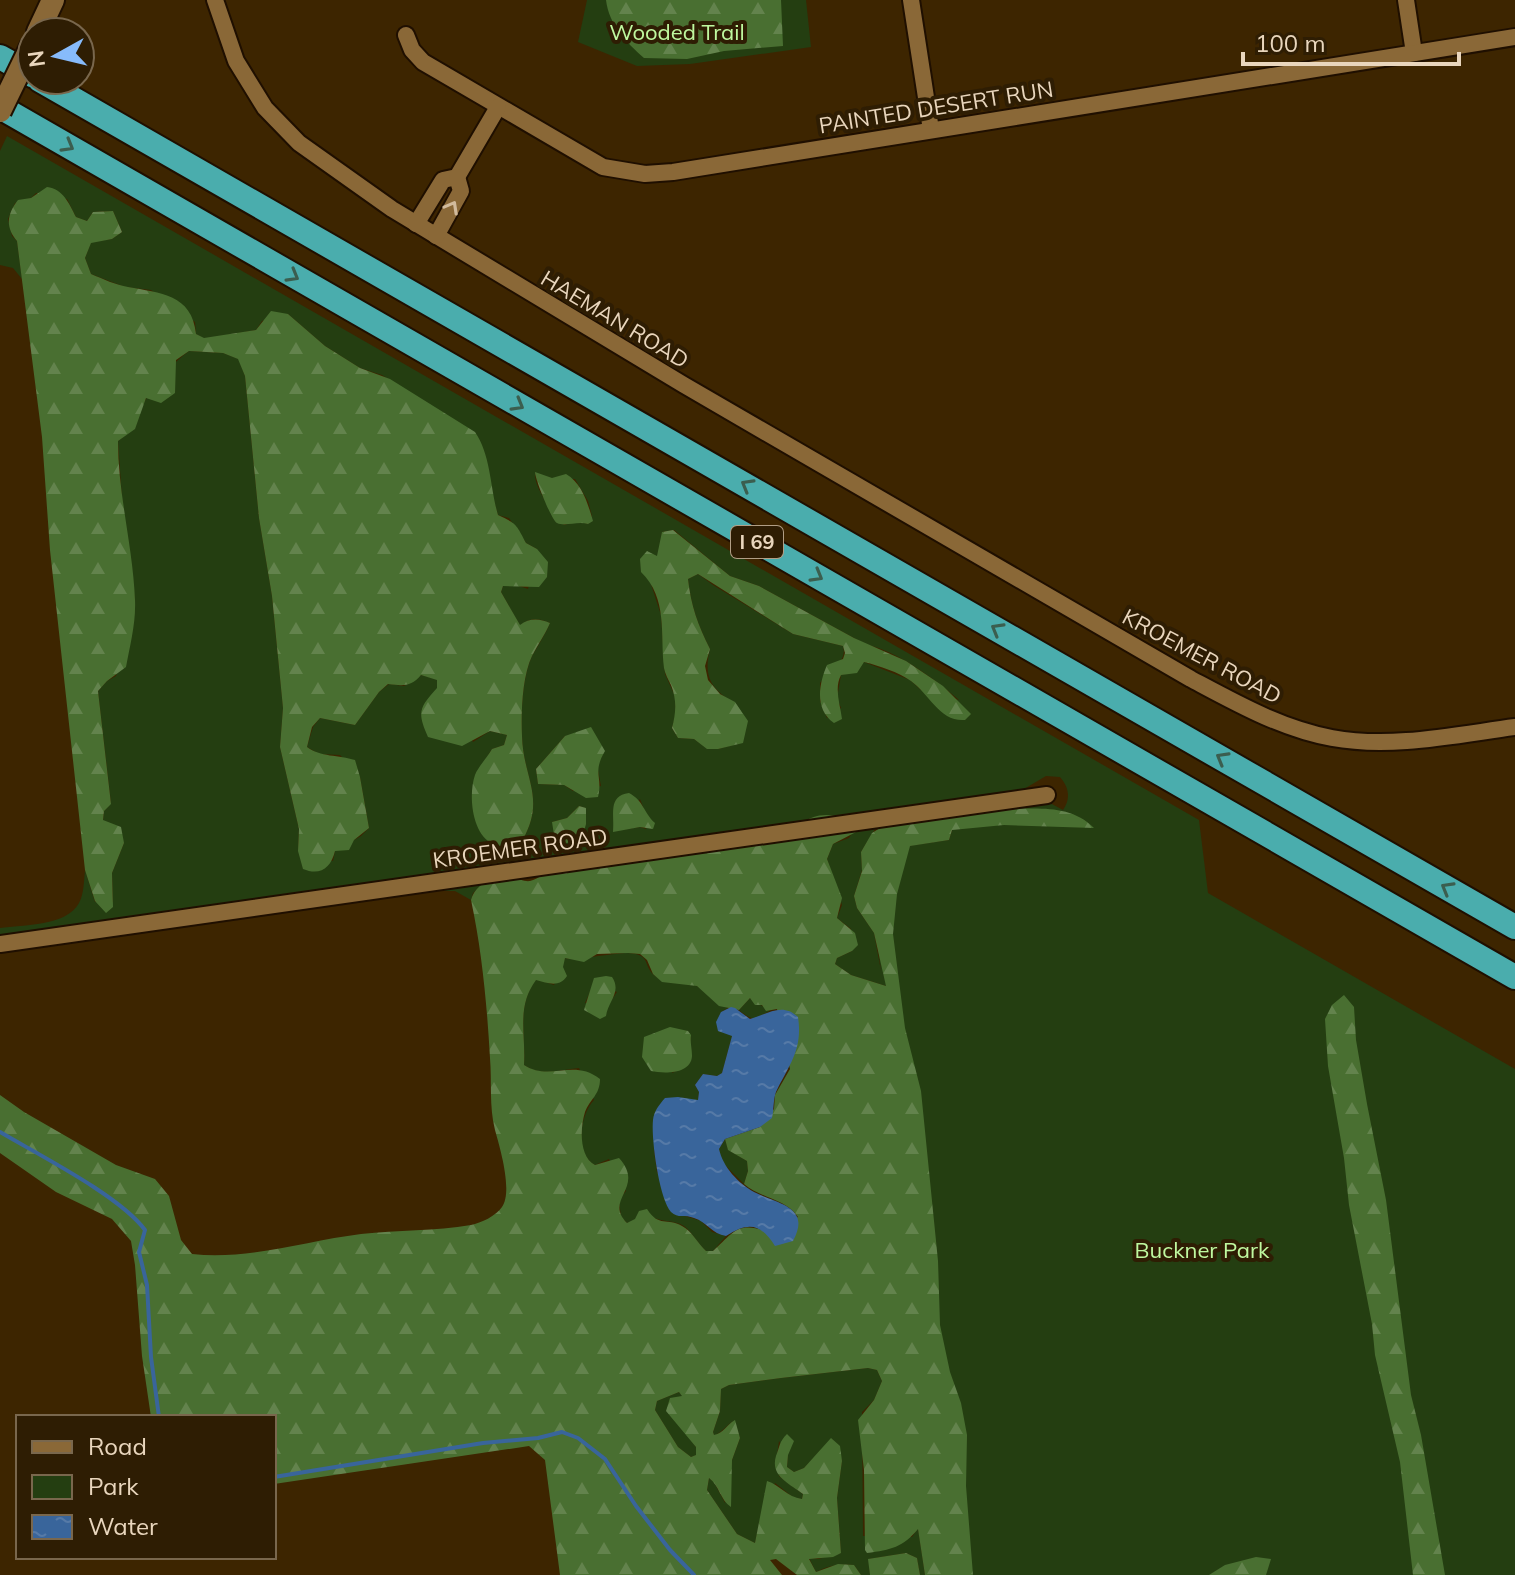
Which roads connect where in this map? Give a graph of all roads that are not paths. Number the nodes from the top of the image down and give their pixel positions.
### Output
1 (215, 0) edge
2 (911, 0) edge
3 (1406, 0) edge
4 (406, 35) dead end
5 (1515, 37) edge
6 (1414, 53) junction
7 (16, 77) edge
8 (68, 96) edge
9 (498, 107) junction
10 (0, 109) edge
11 (931, 130) junction
12 (457, 177) junction
13 (416, 224) junction
14 (436, 236) junction
15 (1063, 604) joint
16 (1515, 727) edge
17 (1047, 795) dead end
18 (1515, 927) edge
19 (0, 944) edge
20 (1515, 977) edge

1 - 13 street, HAEMAN ROAD
2 - 11 street
3 - 6 street
4 - 9 street, PAINTED DESERT RUN
5 - 6 street, PAINTED DESERT RUN
6 - 11 street, PAINTED DESERT RUN
7 - 10 main road, bridge
18 -> 8 highway, I 69
9 - 11 street, PAINTED DESERT RUN
9 - 12 street
10 -> 20 highway, I 69
12 - 13 street
14 -> 12 street
13 - 14 street, HAEMAN ROAD
14 - 15 street, HAEMAN ROAD
15 - 16 street, KROEMER ROAD
17 - 19 street, KROEMER ROAD

